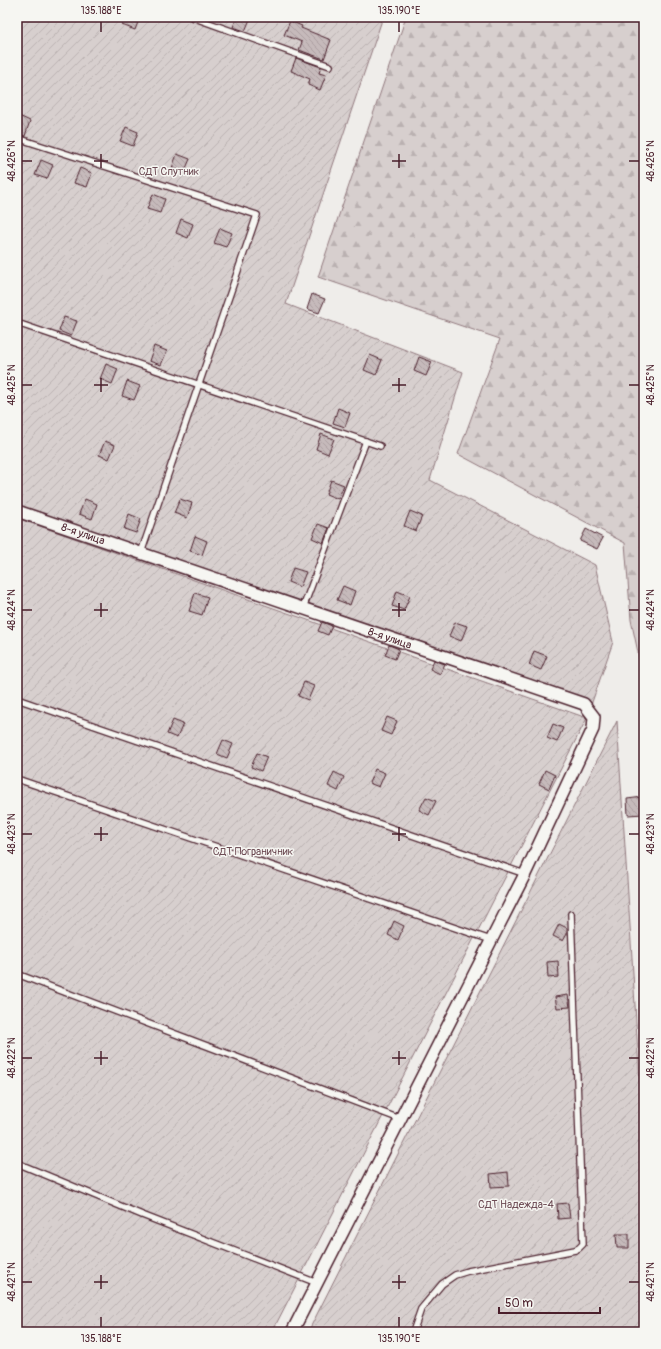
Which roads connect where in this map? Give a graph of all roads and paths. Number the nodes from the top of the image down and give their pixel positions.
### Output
1 (192, 17) edge
2 (330, 66) dead end
3 (17, 138) edge
4 (17, 323) edge
5 (199, 384) junction
6 (366, 441) junction
7 (380, 446) dead end
8 (17, 510) edge
9 (141, 553) junction
10 (303, 608) junction
11 (17, 699) edge
12 (17, 779) edge
13 (525, 874) junction
14 (571, 914) dead end
15 (492, 940) junction
16 (17, 974) edge
17 (400, 1120) junction
18 (17, 1163) edge
19 (317, 1283) junction
20 (292, 1332) edge
21 (413, 1332) edge

1 - 2 lane
3 - 5 lane
4 - 5 lane
5 - 6 lane
5 - 9 lane
6 - 7 lane
6 - 10 lane
8 - 9 street, 8-я улица
9 - 10 street, 8-я улица
10 - 13 street, 8-я улица
11 - 13 lane
12 - 15 lane
13 - 15 street, 8-я улица
14 - 21 lane
15 - 17 street, 8-я улица
16 - 17 lane
17 - 19 street, 8-я улица
18 - 19 lane
19 - 20 street, 8-я улица

